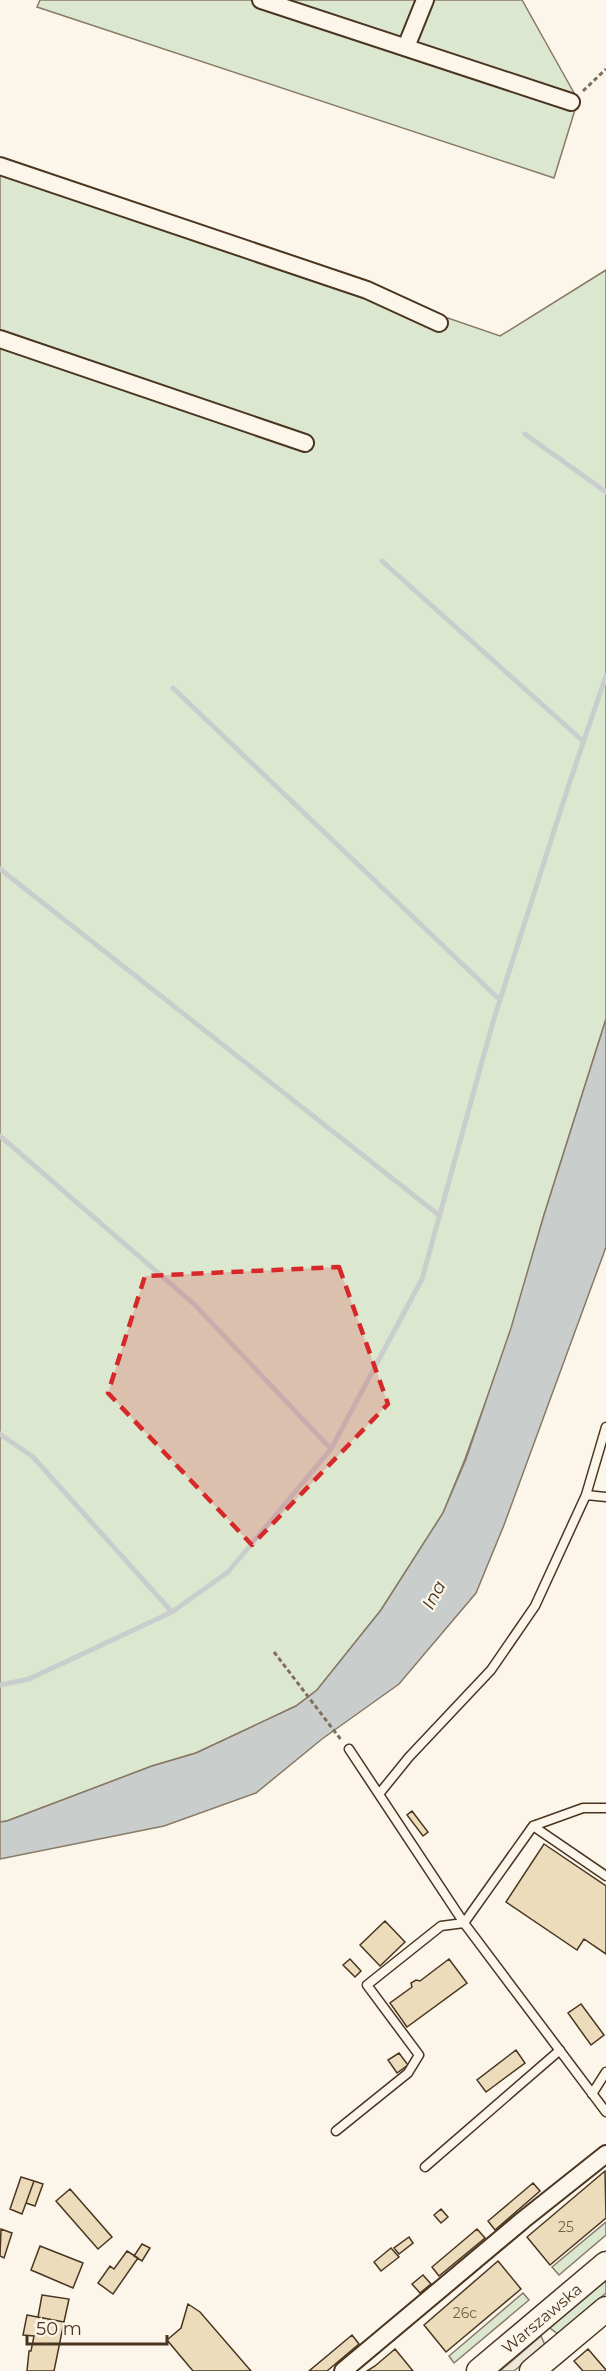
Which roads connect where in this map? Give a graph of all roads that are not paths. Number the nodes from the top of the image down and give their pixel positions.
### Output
1 (261, 0) edge
2 (425, 0) edge
3 (406, 47) junction
4 (571, 102) road end
5 (0, 166) edge
6 (439, 323) dead end
7 (0, 339) edge
8 (305, 442) dead end
9 (606, 1427) edge
10 (586, 1495) junction
11 (606, 1497) edge
12 (349, 1749) road end
13 (379, 1794) junction
14 (606, 1808) edge
15 (533, 1826) junction
16 (606, 1876) edge
17 (464, 1923) junction
18 (560, 2050) junction
19 (606, 2072) edge
20 (592, 2094) junction
21 (606, 2112) edge
22 (336, 2131) dead end
23 (606, 2154) edge
24 (425, 2167) dead end
25 (606, 2264) edge
26 (606, 2309) edge
27 (344, 2371) edge
28 (478, 2371) edge
29 (532, 2371) edge

1 - 3 street
2 - 3 street
3 - 4 street
5 - 6 street
7 - 8 street
9 - 10 lane
10 - 11 lane
10 - 13 lane
12 - 13 lane
13 - 17 lane
14 - 15 lane
15 - 16 lane
15 - 17 lane
17 - 18 lane
17 - 22 lane
18 - 20 lane
18 - 24 lane
19 - 20 lane
20 - 21 lane
23 - 27 street
25 - 28 main road, Warszawska
26 - 29 main road, Warszawska

